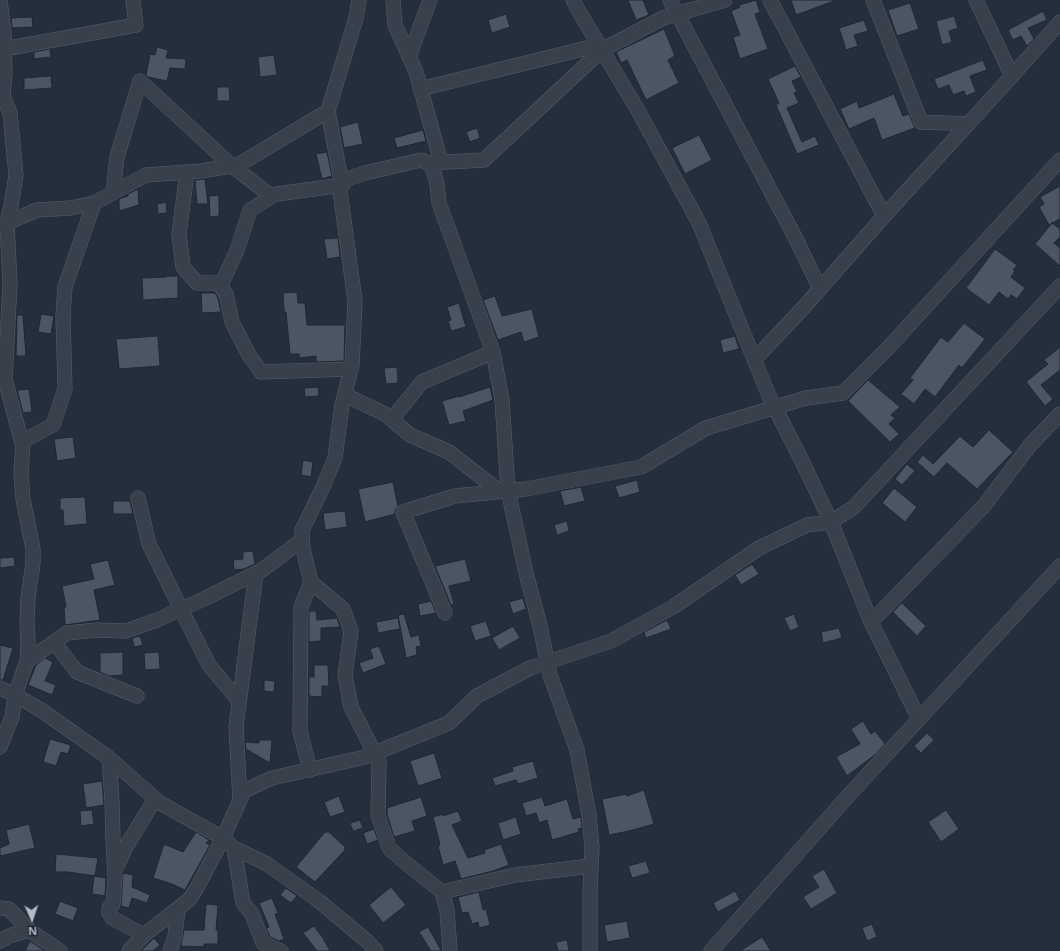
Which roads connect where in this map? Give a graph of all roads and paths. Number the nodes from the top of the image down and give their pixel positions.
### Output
1 (0, 0) edge
2 (133, 0) edge
3 (359, 0) edge
4 (393, 0) edge
5 (430, 0) edge
6 (573, 0) edge
7 (670, 0) edge
8 (725, 0) edge
9 (770, 0) edge
10 (873, 0) edge
11 (976, 0) edge
12 (677, 14) junction
13 (1060, 22) edge
14 (2, 33) edge
15 (600, 48) junction
16 (4, 49) junction
17 (409, 57) junction
18 (1012, 76) junction
19 (420, 89) junction
20 (328, 111) junction
21 (968, 124) junction
22 (1060, 160) edge
23 (435, 163) junction
24 (232, 166) junction
25 (187, 172) junction
26 (342, 185) junction
27 (113, 193) junction
28 (274, 194) junction
29 (94, 203) junction
30 (884, 216) junction
31 (3, 224) edge
32 (218, 283) junction
33 (1060, 286) edge
34 (820, 289) junction
35 (493, 352) junction
36 (754, 360) junction
37 (351, 370) junction
38 (345, 395) junction
39 (774, 407) junction
40 (1060, 414) edge
41 (392, 419) junction
42 (23, 447) junction
43 (504, 491) junction
44 (138, 498) dead end
45 (831, 522) junction
46 (302, 540) junction
47 (1060, 566) edge
48 (256, 573) junction
49 (311, 582) junction
50 (181, 609) junction
51 (445, 613) dead end
52 (870, 622) junction
53 (54, 642) junction
54 (27, 661) junction
55 (547, 662) junction
56 (0, 688) edge
57 (15, 695) junction
58 (137, 696) dead end
59 (239, 700) junction
60 (919, 719) junction
61 (0, 747) edge
62 (374, 753) junction
63 (109, 758) junction
64 (310, 770) junction
65 (155, 799) junction
66 (240, 800) junction
67 (222, 838) junction
68 (234, 848) junction
69 (591, 866) junction
70 (115, 870) junction
71 (442, 892) junction
72 (0, 908) edge
73 (178, 908) junction
74 (29, 930) junction
75 (144, 935) junction
76 (0, 941) edge
77 (60, 951) edge
78 (129, 951) edge
79 (170, 951) edge
80 (281, 951) edge
81 (376, 951) edge
82 (450, 951) edge
83 (590, 951) edge
84 (711, 951) edge

1 - 14 street
2 - 16 street
3 - 20 street
4 - 17 street
5 - 17 street
6 - 15 street
7 - 12 street
8 - 12 street
9 - 30 street
10 - 21 street
11 - 18 street
12 - 15 street
12 - 34 street
13 - 18 street
14 - 16 street
15 - 19 street
15 - 23 street
15 - 36 street
16 - 31 street
17 - 19 street
18 - 21 street
19 - 23 street
20 - 24 street
20 - 26 street
21 - 30 street
22 - 39 street
23 - 26 street
23 - 35 street
24 - 25 street
24 - 27 street
24 - 28 street
25 - 27 street
25 - 32 street
26 - 28 street
26 - 37 street
27 - 29 street
28 - 32 street
29 - 31 street
29 - 42 street
30 - 34 street
31 - 42 street
32 - 37 street
33 - 45 street
34 - 36 street
35 - 41 street
35 - 43 street
36 - 39 street
37 - 38 street
38 - 41 street
38 - 46 street
39 - 43 street
39 - 45 street
40 - 52 street
41 - 43 street
42 - 54 street
43 - 51 street
43 - 55 street
44 - 50 street
45 - 52 street
45 - 55 street
46 - 48 street
46 - 49 street
47 - 60 street
48 - 50 street
48 - 59 street
49 - 62 street
49 - 64 street
50 - 53 street
50 - 59 street
52 - 60 street
53 - 54 street
53 - 58 street
54 - 57 street
55 - 62 street
55 - 69 street
56 - 57 street
57 - 61 street
57 - 63 street
59 - 66 street
60 - 84 street
62 - 64 street
62 - 71 street
63 - 65 street
63 - 70 street
64 - 66 street
65 - 67 street
65 - 70 street
66 - 67 street
67 - 68 street
67 - 73 street
68 - 80 street
68 - 81 street
69 - 71 street
69 - 83 street
70 - 75 street
71 - 82 street
72 - 74 street
73 - 75 street
73 - 79 street
74 - 76 street
74 - 77 street
75 - 78 street

